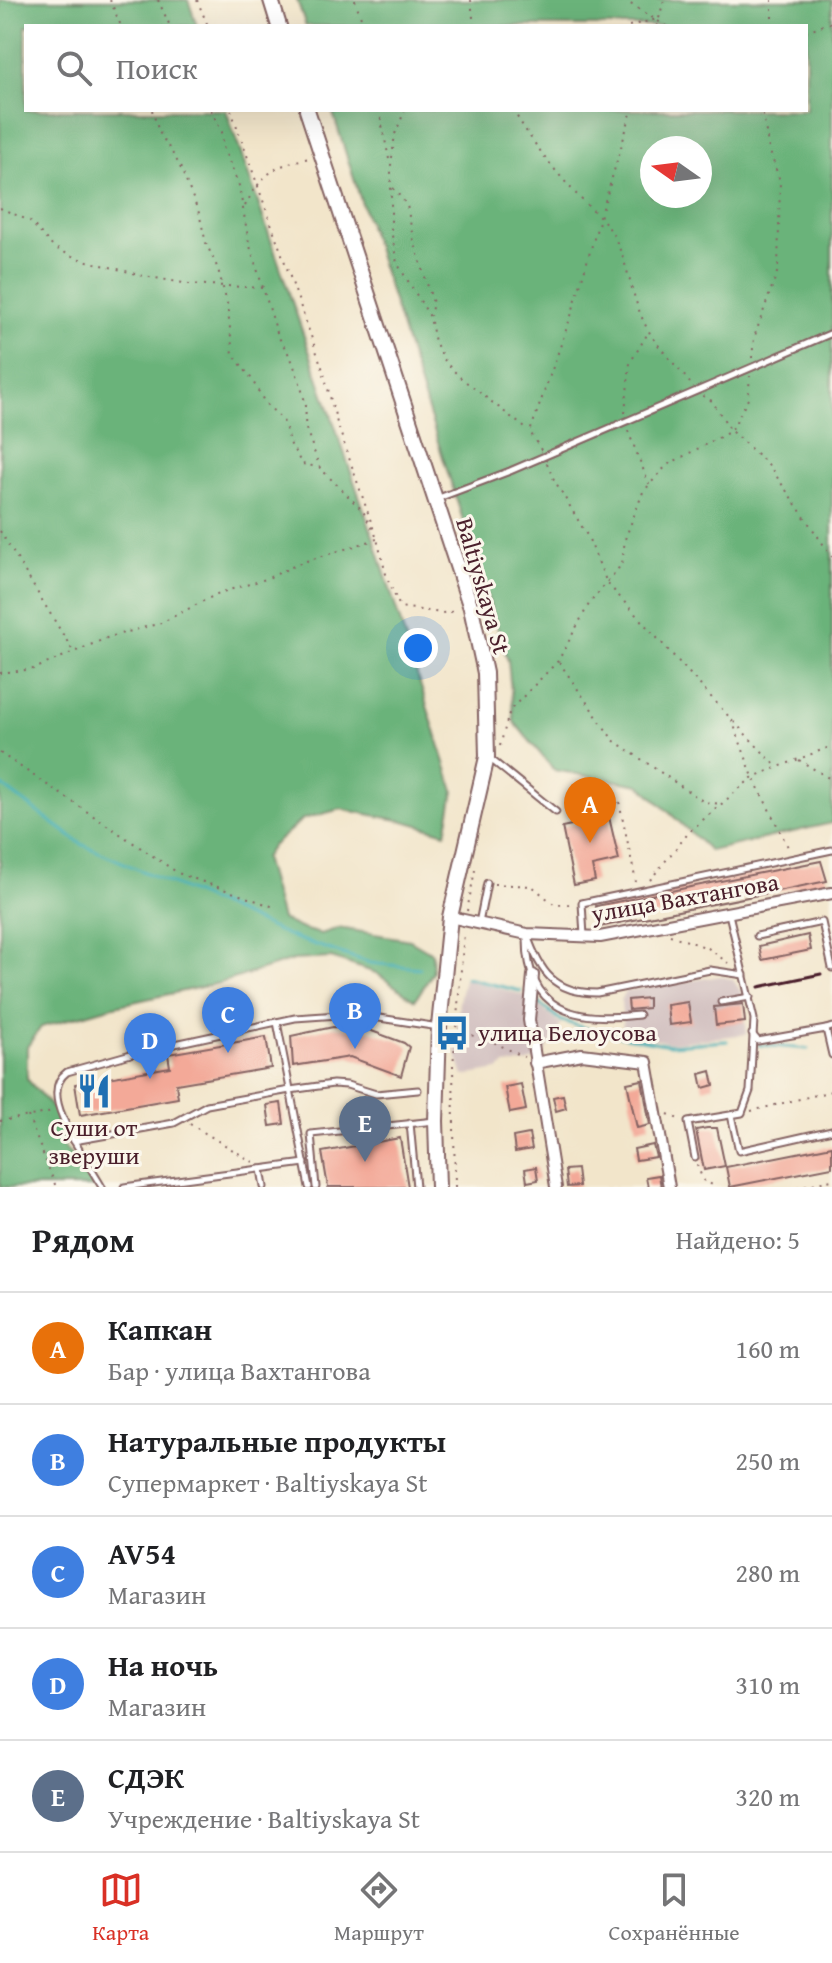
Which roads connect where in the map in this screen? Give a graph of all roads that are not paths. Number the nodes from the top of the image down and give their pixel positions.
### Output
1 (271, 0) edge
2 (278, 24) edge
3 (308, 112) edge
4 (832, 333) edge
5 (435, 499) junction
6 (492, 761) junction
7 (556, 812) road end
8 (832, 850) edge
9 (487, 883) road end
10 (832, 893) edge
11 (728, 913) junction
12 (458, 919) junction
13 (479, 924) junction
14 (527, 934) junction
15 (584, 936) junction
16 (757, 936) dead end
17 (832, 968) edge
18 (533, 975) junction
19 (744, 975) junction
20 (750, 997) junction
21 (721, 1002) dead end
22 (639, 1015) dead end
23 (277, 1022) junction
24 (439, 1027) junction
25 (829, 1028) edge
26 (752, 1034) junction
27 (832, 1055) edge
28 (535, 1063) junction
29 (290, 1090) junction
30 (418, 1090) dead end
31 (731, 1115) junction
32 (436, 1121) junction
33 (410, 1123) junction
34 (832, 1130) edge
35 (74, 1141) junction
36 (695, 1158) road end
37 (305, 1163) junction
38 (263, 1169) junction
39 (102, 1187) edge
40 (124, 1187) edge
41 (264, 1187) edge
42 (309, 1187) edge
43 (316, 1187) edge
44 (416, 1187) edge
45 (438, 1187) edge
46 (556, 1187) edge
47 (669, 1187) edge

1 - 2 main road
3 - 5 main road, Baltiyskaya St
4 - 5 lane
5 - 6 main road, Baltiyskaya St
6 - 7 lane
6 - 12 main road, Baltiyskaya St
8 - 15 lane
9 - 13 lane
10 - 11 street, улица Вахтангова
11 - 15 street, улица Вахтангова
11 - 19 lane
12 - 13 street, улица Вахтангова
12 - 24 main road, Baltiyskaya St
13 - 14 street, улица Вахтангова
14 - 15 street, улица Вахтангова
14 - 18 lane
14 - 19 lane
16 - 17 lane
18 - 22 lane
18 - 28 street
19 - 20 lane
20 - 21 lane
20 - 26 lane
23 - 24 lane
23 - 29 lane
23 - 35 lane
24 - 32 main road, Baltiyskaya St
25 - 26 lane
25 - 27 lane
26 - 31 lane
28 - 46 street
28 - 47 street
29 - 30 lane
29 - 35 lane
29 - 37 lane
31 - 34 lane
31 - 36 lane
32 - 33 lane
32 - 45 main road, Baltiyskaya St
33 - 43 lane
33 - 44 lane
35 - 39 lane
37 - 38 lane
37 - 42 lane
38 - 40 lane
38 - 41 lane

